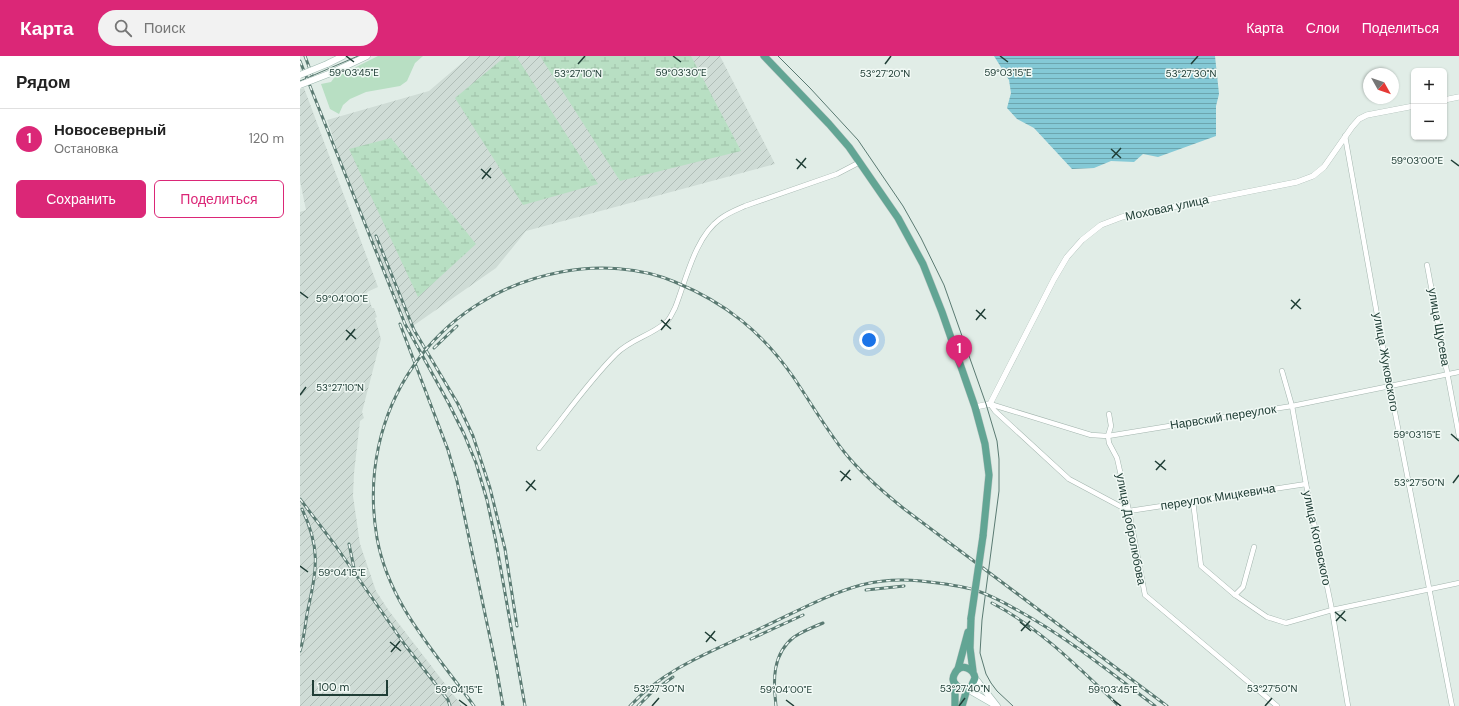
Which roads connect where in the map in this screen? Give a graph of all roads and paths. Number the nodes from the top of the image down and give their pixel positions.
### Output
1 (343, 56) edge
2 (367, 56) edge
3 (764, 56) edge
4 (300, 75) edge
5 (300, 85) edge
6 (1459, 97) edge
7 (1447, 99) edge
8 (1411, 107) edge
9 (1345, 136) junction
10 (860, 162) junction
11 (1427, 265) dead end
12 (1282, 370) dead end
13 (1459, 372) edge
14 (1447, 375) junction
15 (1390, 387) junction
16 (990, 404) junction
17 (1292, 406) junction
18 (975, 407) junction
19 (1109, 414) dead end
20 (1108, 436) junction
21 (1459, 436) edge
22 (539, 448) dead end
23 (1306, 484) junction
24 (1193, 501) junction
25 (1129, 511) junction
26 (1254, 547) dead end
27 (1459, 583) edge
28 (1429, 588) junction
29 (1236, 595) junction
30 (1332, 610) junction
31 (971, 618) junction
32 (958, 669) junction
33 (974, 675) junction
34 (955, 684) junction
35 (967, 689) junction
36 (955, 706) edge
37 (962, 706) edge
38 (996, 706) edge
39 (1277, 706) edge
40 (1348, 706) edge
41 (1452, 706) edge

1 - 4 main road, bridge
2 - 5 main road, bridge
3 - 10 main road
6 - 7 street
8 - 9 street, Моховая улица
9 - 15 street, улица Жуковского
9 - 16 street, Моховая улица
10 - 18 main road
10 - 22 street
11 - 14 street, улица Щусева
12 - 17 street, улица Котовского
13 - 14 street, Нарвский переулок
14 - 15 street, Нарвский переулок
14 - 21 street, улица Щусева
15 - 17 street, Нарвский переулок
15 - 28 street, улица Жуковского
16 - 18 street
16 - 20 street, Нарвский переулок
16 - 25 street
17 - 20 street, Нарвский переулок
17 - 23 street, улица Котовского
18 - 31 main road, bridge
19 - 20 street, улица Добролюбова
20 - 25 street, улица Добролюбова
23 - 24 street, переулок Мицкевича
23 - 30 street, улица Котовского
24 - 25 street, переулок Мицкевича
24 - 29 street
25 - 39 street, улица Добролюбова
26 - 29 street
27 - 28 street
28 - 30 street
28 - 41 street, улица Жуковского
29 - 30 street
30 - 40 street, улица Котовского
31 - 32 main road
31 - 33 main road
32 - 33 main road
32 - 34 main road
33 - 35 main road
33 - 38 main road
34 - 35 main road
34 - 36 main road
35 - 37 main road
35 - 38 main road

